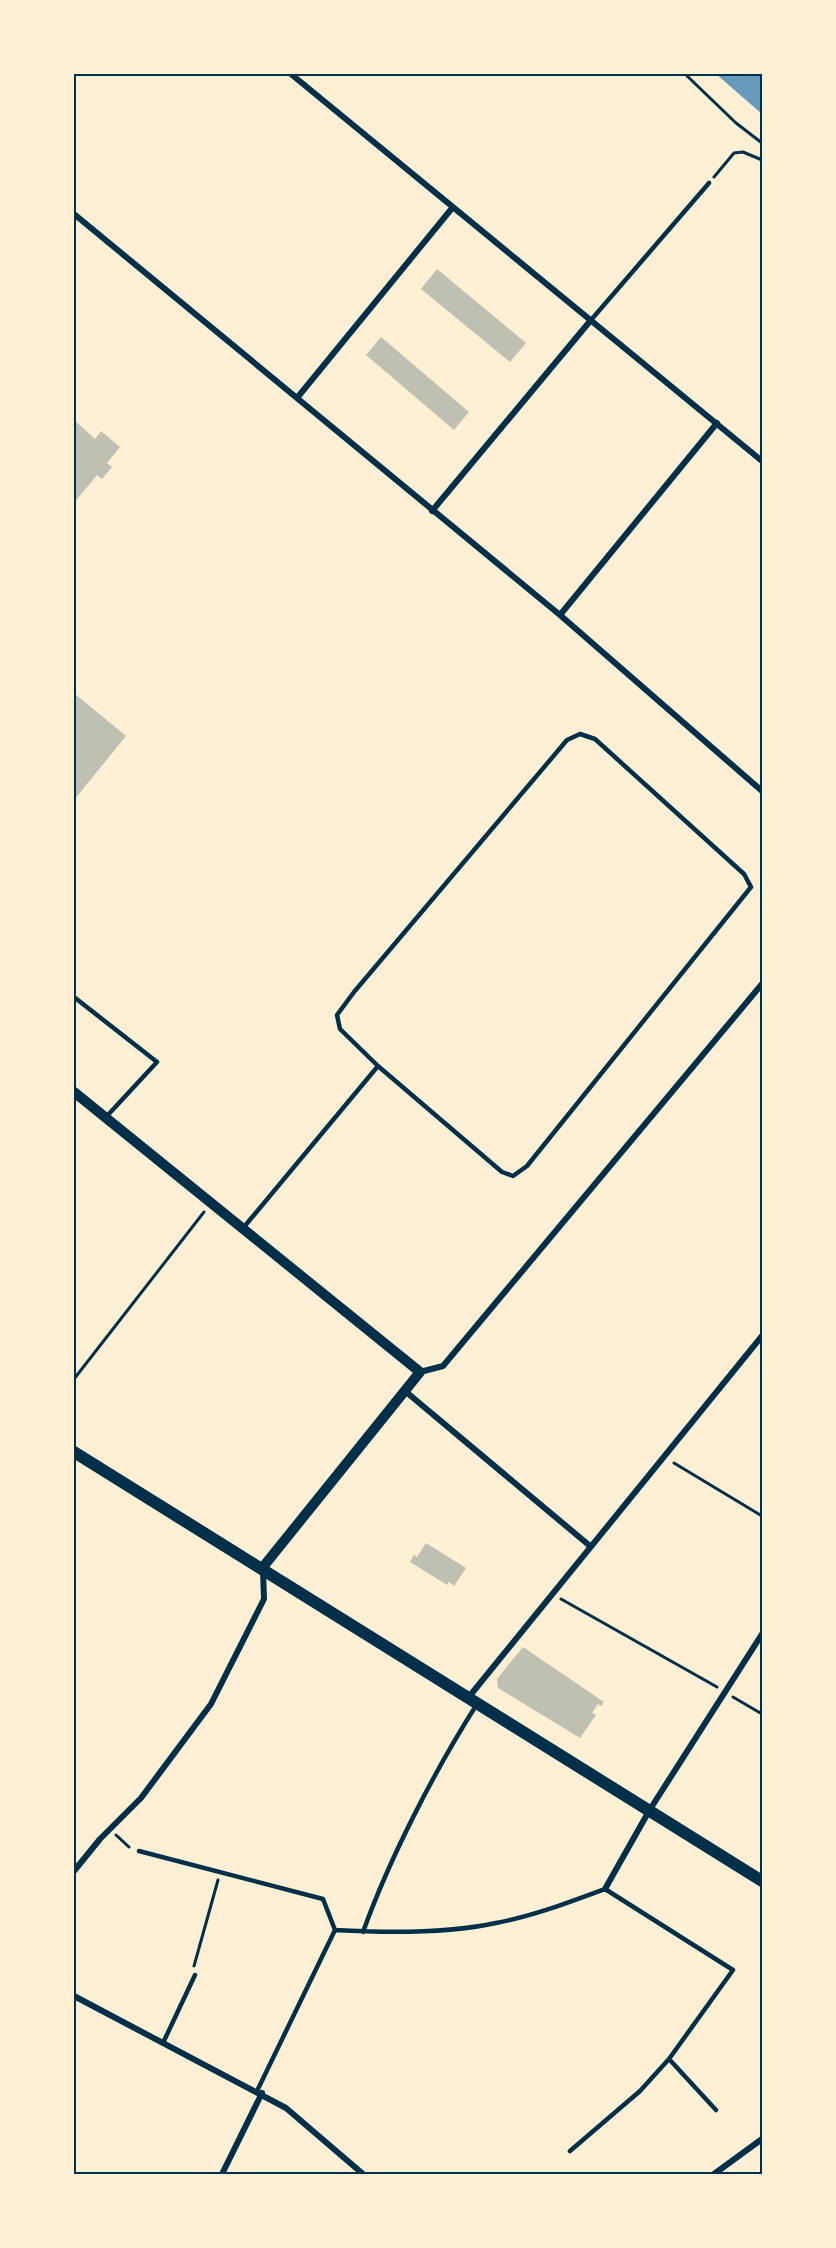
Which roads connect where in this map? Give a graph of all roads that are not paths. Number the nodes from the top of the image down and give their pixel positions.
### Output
1 (291, 74) edge
2 (709, 183) road end
3 (453, 207) junction
4 (74, 214) edge
5 (591, 320) junction
6 (297, 398) junction
7 (717, 423) junction
8 (762, 462) edge
9 (432, 511) junction
10 (560, 615) junction
11 (762, 791) edge
12 (762, 984) edge
13 (74, 997) edge
14 (378, 1066) junction
15 (74, 1092) edge
16 (105, 1118) junction
17 (243, 1230) junction
18 (762, 1336) edge
19 (420, 1372) junction
20 (405, 1390) junction
21 (74, 1452) edge
22 (590, 1546) junction
23 (263, 1567) junction
24 (762, 1634) edge
25 (473, 1700) junction
26 (649, 1811) junction
27 (139, 1851) road end
28 (74, 1870) edge
29 (762, 1881) edge
30 (605, 1889) junction
31 (335, 1930) junction
32 (363, 1932) junction
33 (193, 1974) road end
34 (74, 1996) edge
35 (162, 2044) junction
36 (669, 2059) junction
37 (259, 2092) junction
38 (716, 2110) dead end
39 (762, 2139) edge
40 (570, 2151) dead end
41 (222, 2175) edge
42 (363, 2175) edge
43 (714, 2175) edge

1 - 3 street
2 - 5 lane
3 - 5 street
3 - 6 street
4 - 6 street
5 - 7 street
5 - 9 street
6 - 9 street
7 - 8 street
7 - 10 street
9 - 10 street
10 - 11 street
12 - 19 street
13 - 16 lane
14 - 14 lane
14 - 17 lane
15 - 16 street
16 - 17 street
17 - 19 street
18 - 22 street
19 - 20 street
20 - 22 street
20 - 23 street
21 - 23 main road
22 - 25 street
23 - 25 main road
23 - 28 street
24 - 26 street
25 - 26 main road
25 - 32 lane
26 - 29 main road
26 - 30 street
27 - 31 lane
30 - 32 lane
30 - 36 lane
31 - 32 lane
31 - 37 lane
33 - 35 lane
34 - 35 street
35 - 37 street
36 - 38 lane
36 - 40 lane
37 - 41 street
37 - 42 street
39 - 43 street

